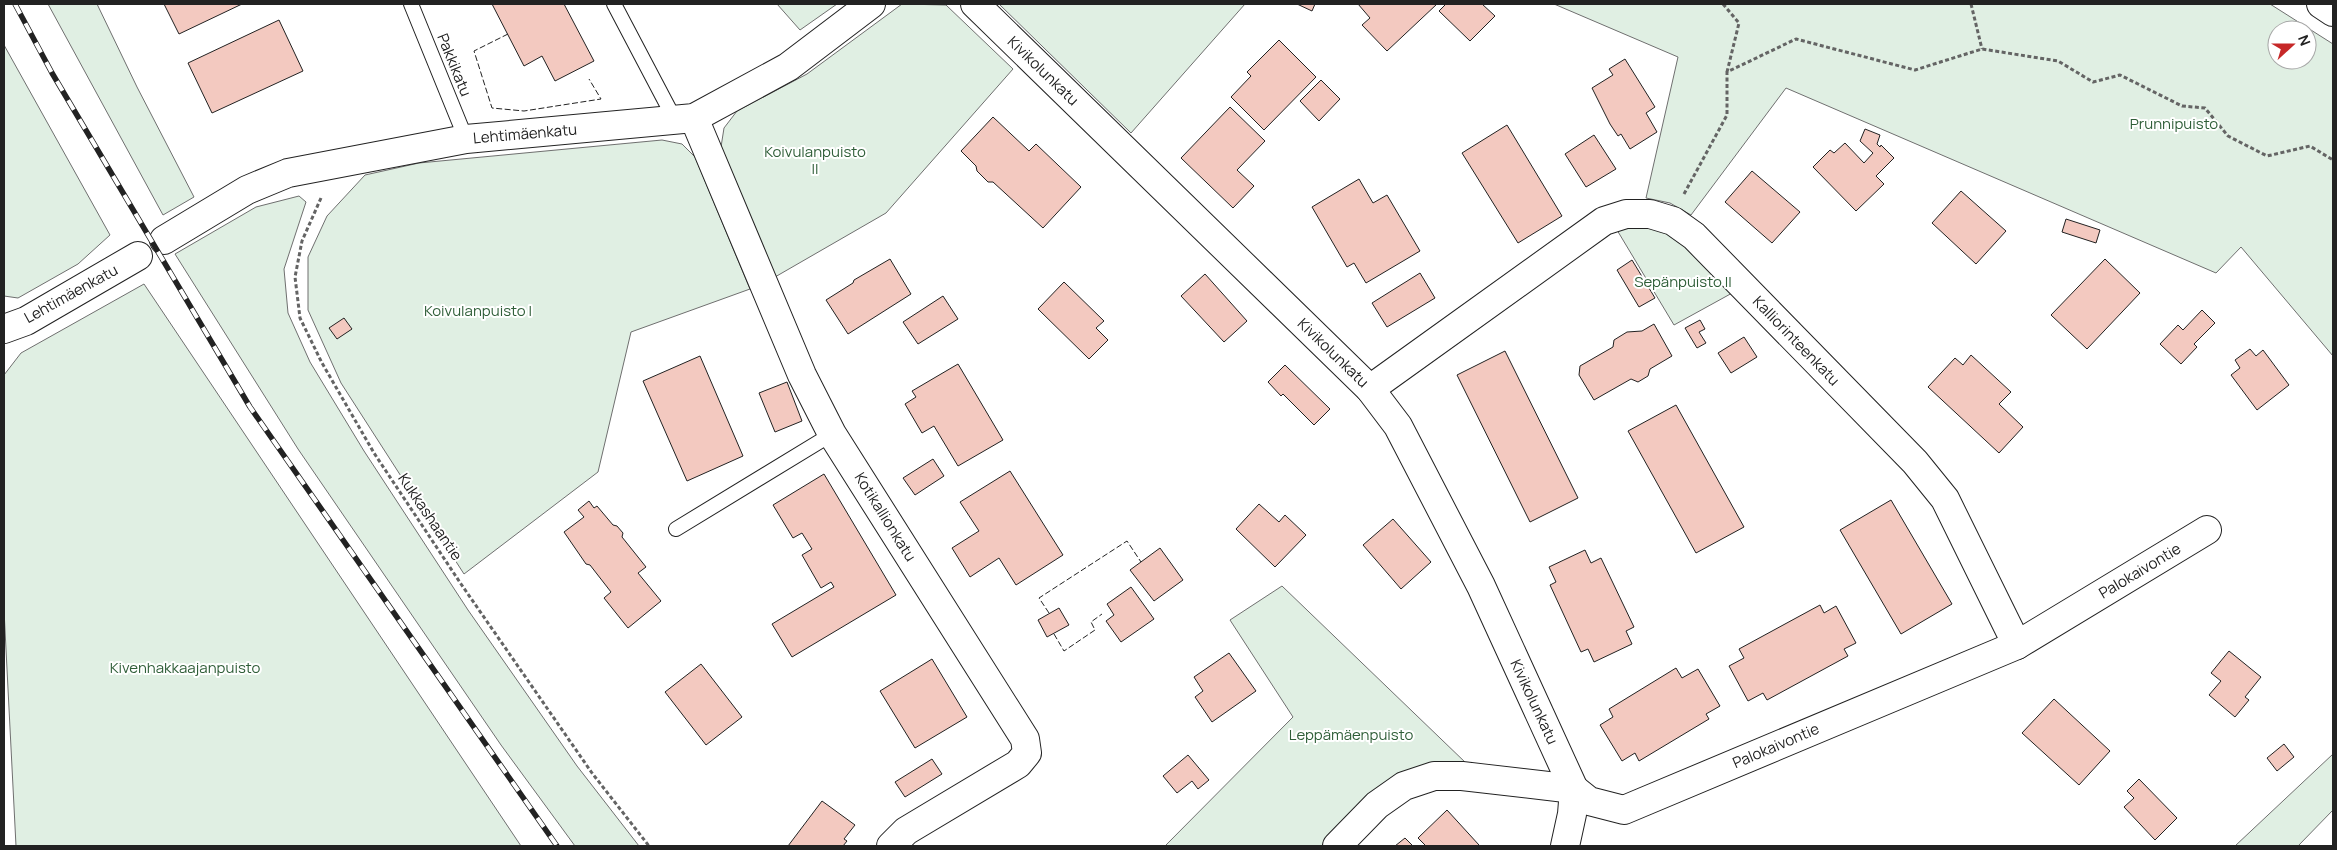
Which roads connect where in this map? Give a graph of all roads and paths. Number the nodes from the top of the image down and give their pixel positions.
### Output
1 (411, 4) edge
2 (614, 4) edge
3 (871, 4) edge
4 (975, 4) edge
5 (1723, 4) edge
6 (1971, 4) edge
7 (2321, 4) edge
8 (2333, 12) edge
9 (1982, 49) junction
10 (1727, 72) junction
11 (685, 119) junction
12 (466, 139) junction
13 (2333, 160) edge
14 (318, 166) junction
15 (1674, 221) junction
16 (164, 240) dead end
17 (138, 256) dead end
18 (4, 329) edge
19 (1370, 389) junction
20 (832, 434) junction
21 (676, 529) dead end
22 (2207, 530) dead end
23 (2017, 645) junction
24 (1574, 789) junction
25 (649, 846) edge
26 (891, 846) edge
27 (1337, 846) edge
28 (1565, 846) edge

1 - 12 lane, Pakkikatu
2 - 11 lane
3 - 11 street, Lehtimäenkatu
4 - 19 street, Kivikolunkatu
5 - 10 path
6 - 9 path
7 - 8 street
9 - 10 path
9 - 13 path
10 - 15 path
11 - 12 street, Lehtimäenkatu
11 - 20 street, Kotikallionkatu
12 - 14 street, Lehtimäenkatu
14 - 16 street, Lehtimäenkatu
14 - 25 path, Kukkashaantie
15 - 19 street, Kalliorinteenkatu
15 - 23 street, Kalliorinteenkatu
17 - 18 street, Lehtimäenkatu
19 - 24 street, Kivikolunkatu
20 - 21 lane
20 - 26 street, Kotikallionkatu
22 - 23 street, Palokaivontie
23 - 24 street, Palokaivontie
24 - 27 street, Palokaivontie
24 - 28 street

